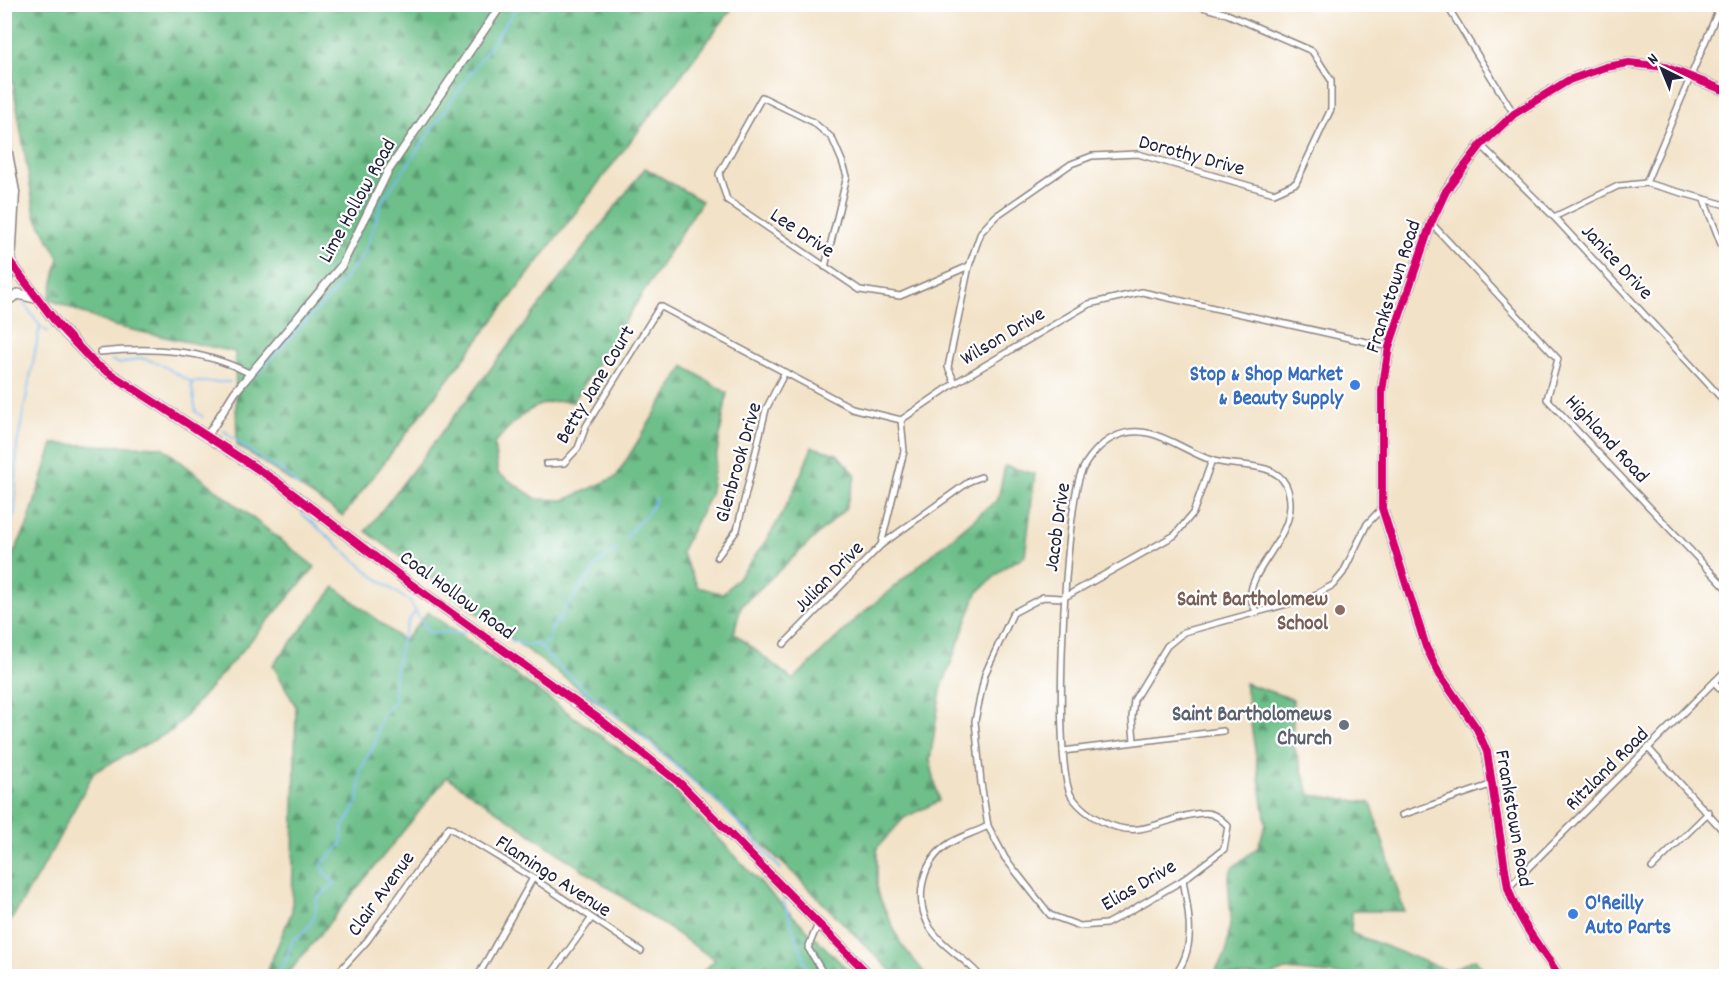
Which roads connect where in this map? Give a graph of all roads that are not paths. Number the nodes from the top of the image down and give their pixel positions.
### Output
1 (501, 4) edge
2 (1192, 4) edge
3 (1721, 4) edge
4 (1447, 5) edge
5 (1689, 75) junction
6 (1726, 91) edge
7 (1514, 114) junction
8 (4, 131) edge
9 (1481, 144) junction
10 (1646, 183) junction
11 (15, 192) junction
12 (1704, 201) junction
13 (4, 206) edge
14 (1726, 206) edge
15 (1554, 217) junction
16 (1431, 223) junction
17 (4, 254) edge
18 (1726, 257) edge
19 (10, 263) junction
20 (969, 266) junction
21 (825, 267) junction
22 (11, 290) edge
23 (38, 299) junction
24 (4, 302) edge
25 (1389, 347) junction
26 (100, 352) dead end
27 (785, 372) junction
28 (249, 373) junction
29 (955, 383) junction
30 (1726, 403) edge
31 (901, 420) junction
32 (207, 435) junction
33 (1212, 460) junction
34 (546, 464) dead end
35 (981, 477) dead end
36 (1382, 508) junction
37 (881, 545) junction
38 (717, 557) dead end
39 (1726, 588) edge
40 (1063, 598) junction
41 (1256, 611) junction
42 (784, 644) dead end
43 (1726, 670) edge
44 (1714, 682) junction
45 (1726, 695) edge
46 (1222, 731) dead end
47 (1134, 741) junction
48 (1648, 748) junction
49 (1063, 751) junction
50 (1493, 784) junction
51 (1709, 812) junction
52 (1402, 815) dead end
53 (988, 826) junction
54 (449, 827) joint
55 (1726, 834) edge
56 (1652, 868) dead end
57 (533, 878) junction
58 (1183, 880) junction
59 (1508, 888) junction
60 (591, 919) junction
61 (818, 922) junction
62 (641, 951) dead end
63 (335, 976) edge
64 (478, 976) edge
65 (550, 976) edge
66 (825, 976) edge
67 (870, 976) edge
68 (980, 976) edge
69 (1174, 976) edge
70 (1559, 976) edge

1 - 28 street, Lime Hollow Road
2 - 20 street, Dorothy Drive
3 - 5 street
4 - 7 street
5 - 6 main road, Frankstown Road
5 - 7 main road, Frankstown Road
5 - 10 street
7 - 9 main road, Frankstown Road
8 - 11 main road
9 - 15 street, Janice Drive
9 - 16 main road, Frankstown Road
10 - 12 street
10 - 15 street
11 - 13 main road
11 - 19 main road
12 - 14 street
12 - 18 street
15 - 30 street, Janice Drive
16 - 25 main road, Frankstown Road
16 - 39 street, Highland Road
17 - 19 main road, Coal Hollow Road
19 - 22 main road
19 - 23 main road, Coal Hollow Road
20 - 21 street, Lee Drive
20 - 29 street, Dorothy Drive
21 - 21 street, Lee Drive
22 - 23 main road
22 - 24 main road
23 - 32 main road, Coal Hollow Road
25 - 29 street, Wilson Drive
25 - 36 main road, Frankstown Road
26 - 28 street
27 - 31 street
27 - 34 street, Betty Jane Court
27 - 38 street, Glenbrook Drive
28 - 32 street, Lime Hollow Road
29 - 31 street, Wilson Drive
31 - 37 street, Julian Drive
32 - 61 main road, Coal Hollow Road
33 - 40 street
33 - 40 street, Jacob Drive
33 - 41 street, Jacob Drive
35 - 37 street
36 - 41 street
36 - 50 main road, Frankstown Road
37 - 42 street, Julian Drive
40 - 49 street, Elias Drive
40 - 53 street, Elias Drive
41 - 47 street
43 - 44 street, Ritzland Road
44 - 45 street
44 - 48 street, Ritzland Road
46 - 47 street
47 - 49 street
48 - 51 street
48 - 59 street, Ritzland Road
49 - 58 street, Elias Drive
50 - 52 street
50 - 59 main road, Frankstown Road
51 - 55 street
51 - 56 street
53 - 58 street, Elias Drive
53 - 68 street
54 - 57 street, Flamingo Avenue
54 - 63 street, Clair Avenue
57 - 60 street, Flamingo Avenue
57 - 64 street
58 - 69 street
59 - 70 main road, Frankstown Road
60 - 62 street, Flamingo Avenue
60 - 65 street
61 - 66 street
61 - 67 main road, Coal Hollow Road

